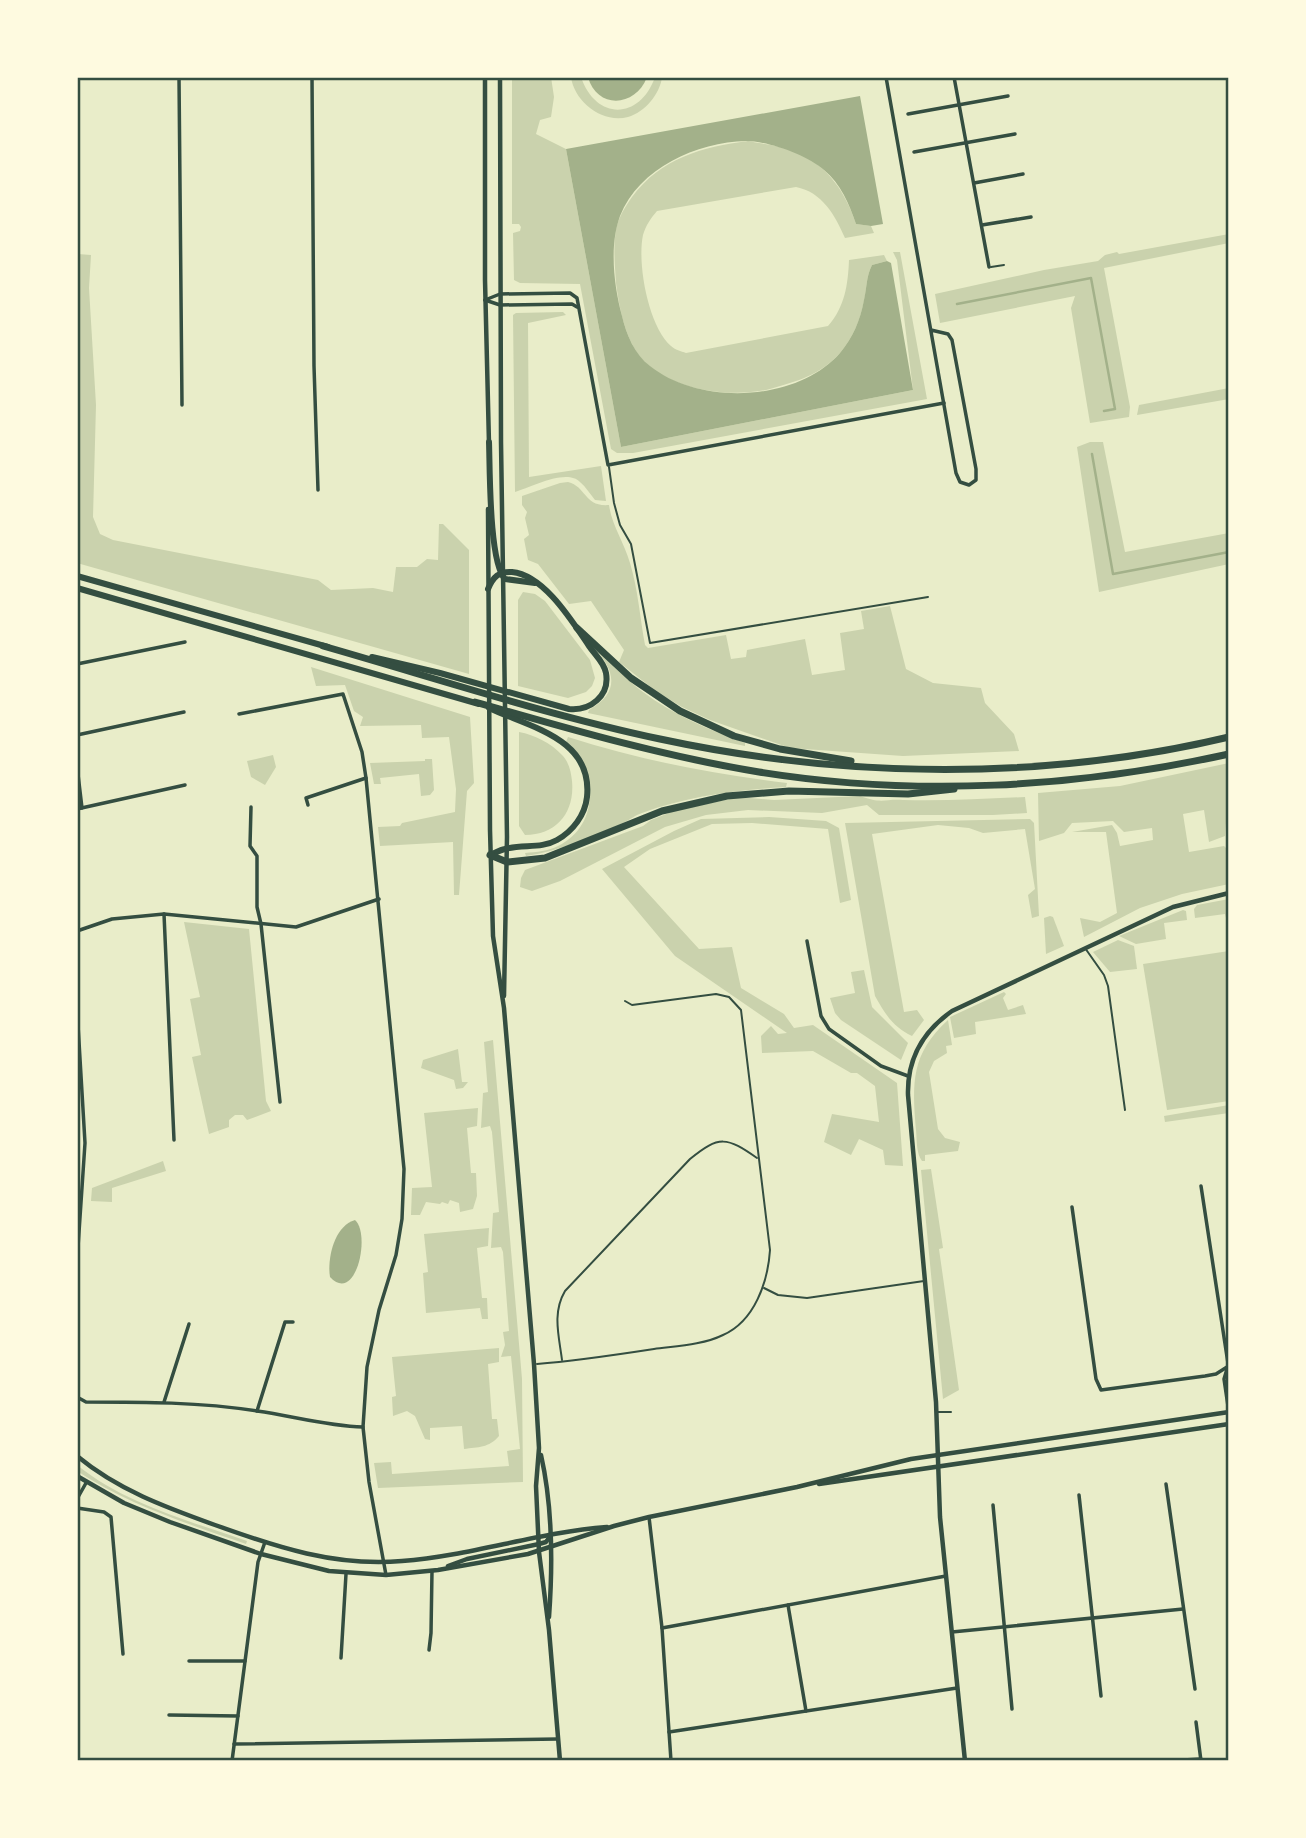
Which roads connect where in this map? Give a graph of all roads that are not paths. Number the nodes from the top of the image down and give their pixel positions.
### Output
1 (179, 77) edge
2 (312, 77) edge
3 (485, 77) edge
4 (500, 77) edge
5 (886, 77) edge
6 (954, 77) edge
7 (1008, 96) dead end
8 (960, 105) junction
9 (908, 114) dead end
10 (1015, 134) dead end
11 (967, 143) junction
12 (914, 152) dead end
13 (1023, 174) dead end
14 (974, 183) junction
15 (1031, 217) dead end
16 (982, 225) junction
17 (1003, 265) dead end
18 (989, 267) joint
19 (500, 295) junction
20 (485, 300) junction
21 (500, 305) junction
22 (579, 308) junction
23 (931, 330) junction
24 (944, 402) junction
25 (181, 405) dead end
26 (489, 442) junction
27 (608, 465) junction
28 (318, 490) dead end
29 (503, 575) junction
30 (78, 576) edge
31 (77, 588) edge
32 (488, 589) junction
33 (928, 597) dead end
34 (577, 628) junction
35 (186, 642) dead end
36 (323, 646) joint
37 (77, 664) edge
38 (526, 700) junction
39 (472, 701) joint
40 (184, 712) dead end
41 (239, 714) dead end
42 (526, 720) junction
43 (77, 734) edge
44 (1229, 737) edge
45 (1229, 754) edge
46 (77, 766) edge
47 (883, 767) junction
48 (366, 778) junction
49 (185, 785) dead end
50 (976, 785) junction
51 (308, 805) dead end
52 (251, 807) dead end
53 (80, 808) edge
54 (507, 848) junction
55 (491, 855) junction
56 (507, 862) junction
57 (1229, 893) edge
58 (379, 899) junction
59 (164, 914) junction
60 (261, 924) junction
61 (77, 931) edge
62 (807, 941) dead end
63 (1084, 948) junction
64 (625, 1001) dead end
65 (77, 1008) edge
66 (504, 1008) junction
67 (79, 1070) edge
68 (908, 1076) junction
69 (280, 1102) dead end
70 (1125, 1110) dead end
71 (84, 1127) junction
72 (77, 1129) edge
73 (174, 1140) dead end
74 (758, 1158) junction
75 (1201, 1186) dead end
76 (79, 1206) edge
77 (1072, 1207) dead end
78 (77, 1262) edge
79 (925, 1281) junction
80 (763, 1288) junction
81 (293, 1322) dead end
82 (189, 1324) dead end
83 (1229, 1336) edge
84 (1223, 1337) junction
85 (562, 1361) junction
86 (534, 1364) junction
87 (1228, 1368) edge
88 (77, 1397) edge
89 (164, 1402) junction
90 (257, 1410) junction
91 (951, 1412) dead end
92 (937, 1413) junction
93 (1229, 1413) edge
94 (1229, 1424) edge
95 (363, 1427) junction
96 (540, 1448) junction
97 (938, 1455) junction
98 (77, 1456) edge
99 (938, 1466) junction
100 (77, 1476) edge
101 (86, 1483) junction
102 (1166, 1484) dead end
103 (797, 1487) junction
104 (1079, 1495) dead end
105 (77, 1499) edge
106 (993, 1505) dead end
107 (77, 1508) edge
108 (649, 1517) junction
109 (614, 1526) junction
110 (551, 1534) junction
111 (539, 1537) junction
112 (265, 1542) junction
113 (539, 1544) junction
114 (551, 1547) junction
115 (539, 1552) junction
116 (261, 1554) junction
117 (383, 1562) junction
118 (435, 1570) junction
119 (346, 1574) junction
120 (386, 1575) junction
121 (946, 1576) junction
122 (788, 1605) junction
123 (1183, 1609) junction
124 (1092, 1618) junction
125 (549, 1621) junction
126 (662, 1628) junction
127 (1004, 1628) junction
128 (952, 1633) junction
129 (429, 1650) dead end
130 (123, 1654) dead end
131 (341, 1658) dead end
132 (189, 1661) dead end
133 (245, 1661) junction
134 (957, 1688) junction
135 (1195, 1689) dead end
136 (1101, 1696) dead end
137 (1012, 1709) dead end
138 (806, 1711) junction
139 (169, 1716) dead end
140 (238, 1716) junction
141 (1196, 1722) dead end
142 (669, 1732) junction
143 (558, 1739) junction
144 (234, 1744) junction
145 (1201, 1760) edge
146 (233, 1761) edge
147 (560, 1761) edge
148 (671, 1761) edge
149 (965, 1761) edge
150 (1165, 1761) edge

1 - 25 street
2 - 28 street
3 - 20 street
4 - 19 street
5 - 23 street
6 - 8 street
7 - 8 street
8 - 9 street
8 - 11 street
10 - 11 street
11 - 12 street
11 - 14 street
13 - 14 street
14 - 16 street
15 - 16 street
16 - 18 street
17 - 18 lane
19 - 20 street
19 - 21 street
19 - 22 street
20 - 21 street
20 - 26 street
21 - 22 street
21 - 29 street
22 - 27 street
23 - 24 street
23 - 24 street
24 - 27 street
26 - 29 main road
26 - 32 street
27 - 33 lane
29 - 32 main road
29 - 34 main road
29 - 54 street
30 - 36 main road
31 - 39 main road
32 - 55 street
34 - 38 main road
34 - 47 highway
35 - 37 street
36 - 38 highway
38 - 47 highway
39 - 42 highway
40 - 43 street
41 - 48 street
42 - 50 highway
42 - 54 main road
44 - 47 highway
45 - 50 highway
46 - 53 street
48 - 51 street
48 - 58 street
49 - 53 street
50 - 56 highway
52 - 60 street
54 - 55 main road
54 - 56 street
55 - 56 highway
55 - 66 street
56 - 66 street
57 - 63 street
58 - 60 street
58 - 95 street
59 - 60 street
59 - 61 street
59 - 73 street
60 - 69 street
62 - 68 street
63 - 68 street
63 - 70 lane
64 - 74 lane
65 - 67 street
66 - 86 street
67 - 71 street
68 - 79 street
71 - 72 street
71 - 76 street
74 - 80 lane
74 - 85 lane
75 - 84 street
76 - 78 street
77 - 87 street
79 - 80 lane
79 - 92 street
80 - 85 lane
81 - 90 street
82 - 89 street
83 - 84 street
84 - 87 street
85 - 86 lane
86 - 96 street
87 - 93 street
88 - 89 street
89 - 90 street
90 - 95 street
91 - 92 lane
92 - 97 street
93 - 97 street
94 - 99 street
95 - 117 street
96 - 110 street
96 - 111 street
97 - 99 street
97 - 103 street
98 - 112 street
99 - 103 street
99 - 121 street
100 - 101 street
101 - 105 street
101 - 116 street
102 - 123 street
103 - 108 street
104 - 124 street
106 - 127 street
107 - 130 street
108 - 109 street
108 - 126 street
109 - 110 street
109 - 114 street
110 - 111 street
110 - 113 street
110 - 114 street
111 - 113 street
111 - 117 street
112 - 116 street
112 - 117 street
113 - 115 street
113 - 118 street
114 - 115 street
114 - 125 street
115 - 118 street
115 - 125 street
116 - 119 street
116 - 133 street
117 - 120 street
118 - 120 street
118 - 129 street
119 - 120 street
119 - 131 street
121 - 122 street
121 - 128 street
122 - 126 street
122 - 138 street
123 - 124 street
123 - 135 street
124 - 127 street
124 - 136 street
125 - 143 street
126 - 142 street
127 - 128 street
127 - 137 street
128 - 134 street
132 - 133 street
133 - 140 street
134 - 138 street
134 - 149 street
138 - 142 street
139 - 140 street
140 - 144 street
141 - 145 street
142 - 148 street
143 - 144 street
143 - 147 street
144 - 146 street
145 - 150 street

